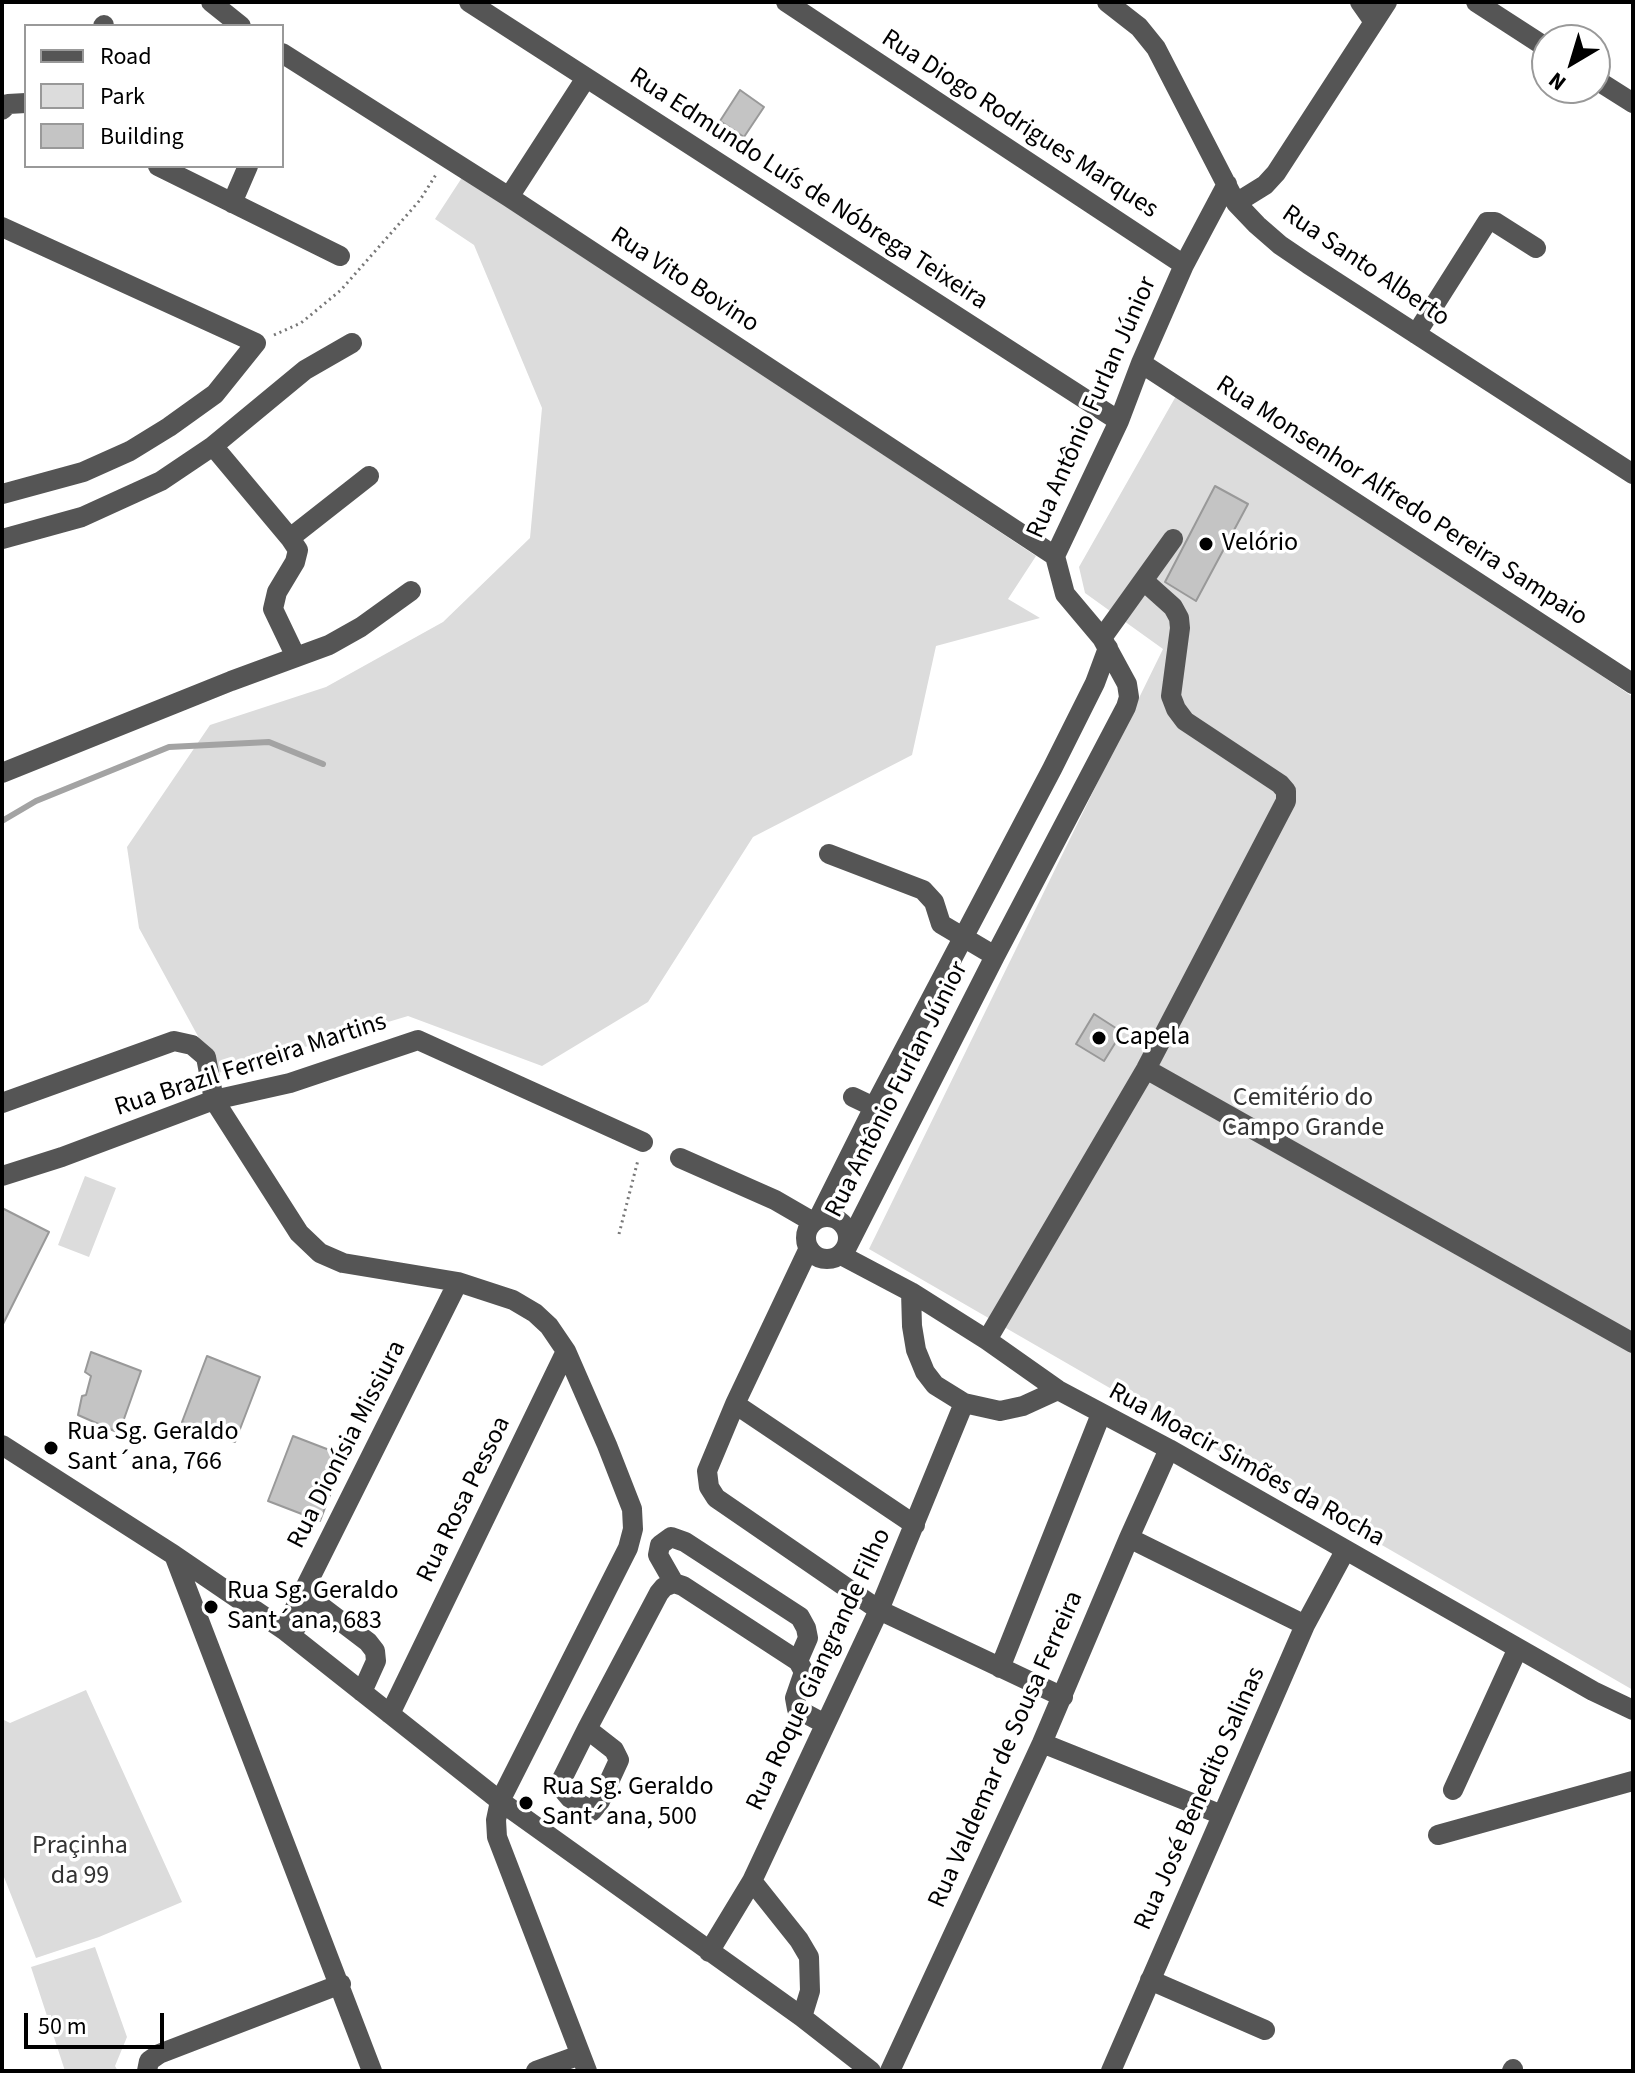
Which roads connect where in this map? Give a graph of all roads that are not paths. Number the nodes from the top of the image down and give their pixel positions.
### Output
1 (211, 2) edge
2 (469, 2) edge
3 (786, 2) edge
4 (1107, 2) edge
5 (1360, 2) edge
6 (1387, 2) edge
7 (1476, 2) edge
8 (1374, 22) junction
9 (238, 24) edge
10 (1531, 38) edge
11 (284, 54) edge
12 (586, 78) junction
13 (1611, 89) edge
14 (24, 103) edge
15 (1633, 103) edge
16 (2, 110) edge
17 (167, 168) edge
18 (247, 168) edge
19 (197, 175) edge
20 (1227, 184) junction
21 (509, 197) junction
22 (232, 203) junction
23 (1236, 203) junction
24 (2, 227) edge
25 (1536, 248) dead end
26 (340, 256) dead end
27 (1184, 265) junction
28 (1416, 334) junction
29 (352, 343) dead end
30 (1141, 363) junction
31 (1119, 421) junction
32 (213, 446) junction
33 (1630, 467) edge
34 (369, 476) dead end
35 (2, 494) edge
36 (290, 538) junction
37 (2, 539) edge
38 (1173, 539) dead end
39 (1055, 556) junction
40 (1144, 581) junction
41 (411, 591) dead end
42 (1105, 643) junction
43 (296, 657) junction
44 (1633, 684) edge
45 (2, 773) edge
46 (829, 854) dead end
47 (1004, 860) junction
48 (1037, 876) junction
49 (964, 939) junction
50 (995, 956) junction
51 (1146, 1069) junction
52 (853, 1097) dead end
53 (214, 1100) junction
54 (2, 1103) edge
55 (874, 1107) junction
56 (643, 1142) road end
57 (680, 1158) dead end
58 (2, 1176) edge
59 (816, 1221) junction
60 (809, 1248) junction
61 (844, 1251) junction
62 (458, 1282) junction
63 (911, 1292) junction
64 (987, 1340) junction
65 (1633, 1343) edge
66 (566, 1351) junction
67 (1058, 1390) junction
68 (964, 1403) junction
69 (735, 1404) junction
70 (1101, 1414) junction
71 (2, 1445) edge
72 (1169, 1449) junction
73 (915, 1525) junction
74 (1129, 1538) junction
75 (1345, 1551) junction
76 (174, 1555) junction
77 (674, 1583) junction
78 (879, 1610) junction
79 (1305, 1625) junction
80 (287, 1633) junction
81 (1518, 1648) junction
82 (798, 1661) junction
83 (1000, 1668) junction
84 (362, 1692) junction
85 (1063, 1697) junction
86 (1633, 1710) edge
87 (390, 1714) junction
88 (825, 1724) junction
89 (587, 1729) dead end
90 (1042, 1743) junction
91 (1633, 1781) edge
92 (1453, 1790) dead end
93 (500, 1801) junction
94 (1222, 1815) junction
95 (1438, 1835) dead end
96 (752, 1881) junction
97 (709, 1952) junction
98 (1150, 1980) junction
99 (341, 1984) junction
100 (802, 2017) junction
101 (1265, 2030) dead end
102 (584, 2063) edge
103 (147, 2071) edge
104 (372, 2071) edge
105 (536, 2071) edge
106 (871, 2071) edge
107 (890, 2071) edge
108 (1111, 2071) edge

1 - 9 street
2 - 12 street, Rua Edmundo Luís de Nóbrega Teixeira
3 - 27 street, Rua Diogo Rodrigues Marques
4 - 20 street, Rua Santo Alberto
5 - 8 street
6 - 8 street
7 - 10 street
8 - 23 street
11 - 21 street, Rua Vito Bovino
12 - 21 street
12 - 31 street, Rua Edmundo Luís de Nóbrega Teixeira
13 - 15 street
14 - 16 street
17 - 19 street
18 - 22 street
19 - 22 street
20 - 23 street, Rua Santo Alberto
20 - 27 street, Rua Antônio Furlan Júnior
21 - 39 street, Rua Vito Bovino
22 - 26 street
23 - 28 street, Rua Santo Alberto
24 - 35 street
25 - 28 street
27 - 30 street, Rua Antônio Furlan Júnior
28 - 33 street, Rua Santo Alberto
29 - 32 street
30 - 31 street, Rua Antônio Furlan Júnior
30 - 44 street, Rua Monsenhor Alfredo Pereira Sampaio
31 - 39 street, Rua Antônio Furlan Júnior
32 - 36 street
32 - 37 street
34 - 36 street
36 - 43 street
38 - 40 street
39 - 42 street, Rua Antônio Furlan Júnior
40 - 42 street
40 - 51 street
41 - 43 street
42 - 47 street, Rua Antônio Furlan Júnior
42 - 48 street, Rua Antônio Furlan Júnior
43 - 45 street
46 - 49 street
47 - 48 street
47 - 49 street, Rua Antônio Furlan Júnior
48 - 50 street, Rua Antônio Furlan Júnior
49 - 50 street, Rua Antônio Furlan Júnior
49 - 55 street, Rua Antônio Furlan Júnior
50 - 61 street, Rua Antônio Furlan Júnior
51 - 64 street
51 - 65 street
52 - 55 street
53 - 54 street
53 - 56 street, Rua Brazil Ferreira Martins
53 - 58 street, Rua Brazil Ferreira Martins
53 - 62 street
55 - 59 street, Rua Antônio Furlan Júnior
57 - 59 street
59 - 60 street
59 - 61 street
60 - 61 street
60 - 69 street
61 - 63 street, Rua Moacir Simões da Rocha
62 - 66 street
62 - 80 street, Rua Dionísia Missiura
63 - 64 street, Rua Moacir Simões da Rocha
63 - 68 street
64 - 67 street, Rua Moacir Simões da Rocha
66 - 87 street, Rua Rosa Pessoa
66 - 93 street
67 - 68 street
67 - 70 street, Rua Moacir Simões da Rocha
68 - 73 street, Rua Roque Giangrande Filho
69 - 73 street
69 - 78 street
70 - 72 street, Rua Moacir Simões da Rocha
70 - 83 street
71 - 76 street
72 - 74 street, Rua Valdemar de Sousa Ferreira
72 - 75 street, Rua Moacir Simões da Rocha
73 - 78 street, Rua Roque Giangrande Filho
74 - 79 street
74 - 85 street, Rua Valdemar de Sousa Ferreira
75 - 79 street, Rua José Benedito Salinas
75 - 81 street, Rua Moacir Simões da Rocha
76 - 80 street
76 - 99 street
77 - 82 street
77 - 82 street
77 - 89 street
78 - 83 street
78 - 88 street, Rua Roque Giangrande Filho
79 - 94 street, Rua José Benedito Salinas
80 - 84 street
80 - 84 street
81 - 86 street, Rua Moacir Simões da Rocha
81 - 92 street
82 - 88 street
83 - 85 street
84 - 87 street
85 - 90 street, Rua Valdemar de Sousa Ferreira
87 - 93 street
88 - 96 street, Rua Roque Giangrande Filho
90 - 94 street
90 - 107 street, Rua Valdemar de Sousa Ferreira
91 - 95 street
93 - 97 street
93 - 102 street
94 - 98 street, Rua José Benedito Salinas
96 - 97 street, Rua Roque Giangrande Filho
96 - 100 street
97 - 100 street
98 - 101 street
98 - 108 street, Rua José Benedito Salinas
99 - 103 street
99 - 104 street
100 - 106 street
102 - 105 street

